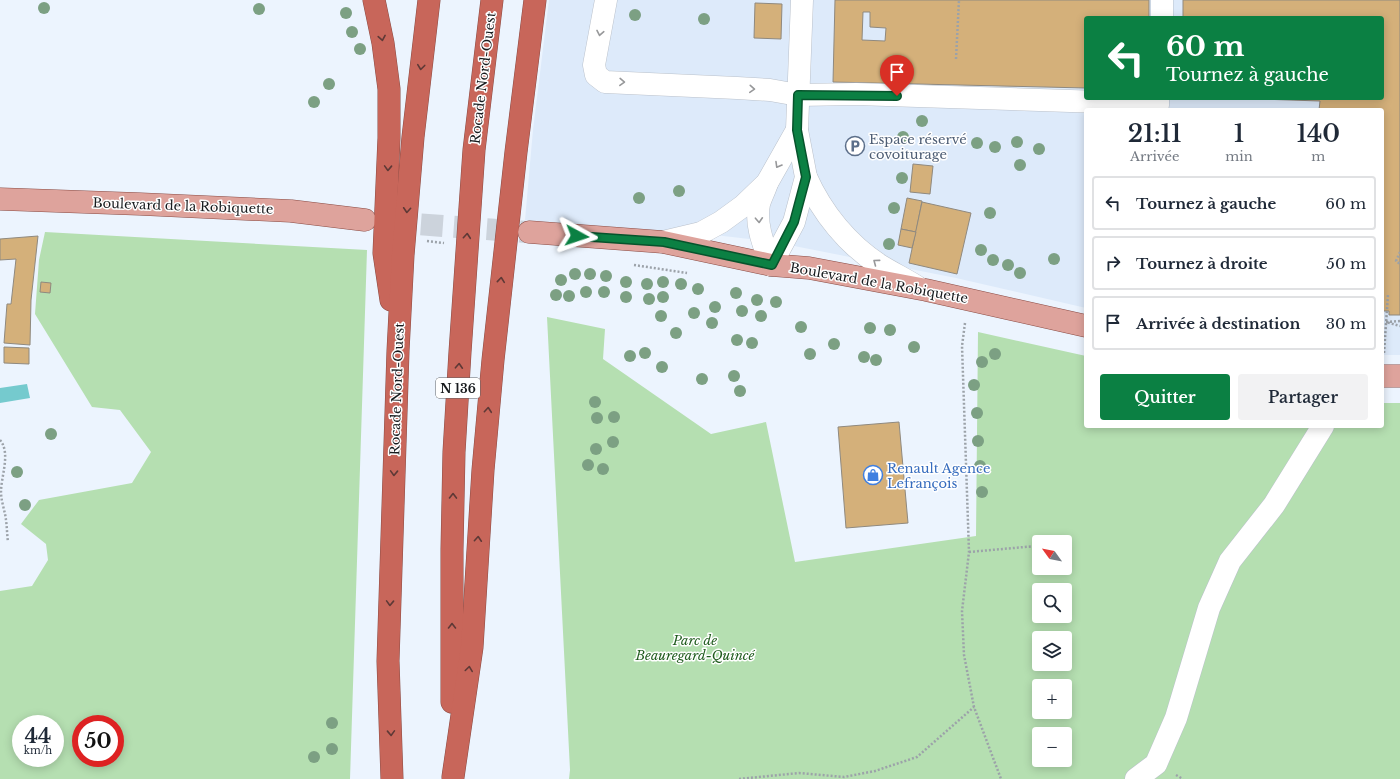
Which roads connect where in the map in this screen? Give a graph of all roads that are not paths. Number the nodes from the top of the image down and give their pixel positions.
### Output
1 (374, 0) edge
2 (429, 0) edge
3 (492, 0) edge
4 (535, 0) edge
5 (606, 0) edge
6 (802, 0) edge
7 (1162, 0) edge
8 (1162, 16) edge
9 (798, 95) junction
10 (1158, 102) edge
11 (797, 130) junction
12 (806, 177) junction
13 (767, 183) junction
14 (0, 200) edge
15 (364, 220) tunnel mouth
16 (529, 232) tunnel mouth
17 (664, 242) junction
18 (772, 265) junction
19 (922, 289) junction
20 (1084, 326) edge
21 (398, 350) junction
22 (1384, 376) edge
23 (1400, 376) edge
24 (1322, 428) edge
25 (453, 778) edge
26 (392, 779) edge
27 (1136, 779) edge

1 -> 21 highway
2 -> 21 highway, Rocade Nord-Ouest
25 -> 3 highway, Rocade Nord-Ouest / N 136
25 -> 4 highway
5 -> 9 street
6 - 9 street
7 - 8 street
9 - 10 street
9 - 11 street
11 - 12 street
11 -> 13 street
12 - 18 street
19 -> 12 street
13 - 17 street
13 -> 18 street
14 - 15 main road, Boulevard de la Robiquette
16 - 17 main road, Boulevard de la Robiquette
17 - 18 main road, Boulevard de la Robiquette
18 - 19 main road, Boulevard de la Robiquette
19 - 20 main road, Boulevard de la Robiquette
21 -> 26 highway, Rocade Nord-Ouest
22 - 23 main road
24 - 27 street

